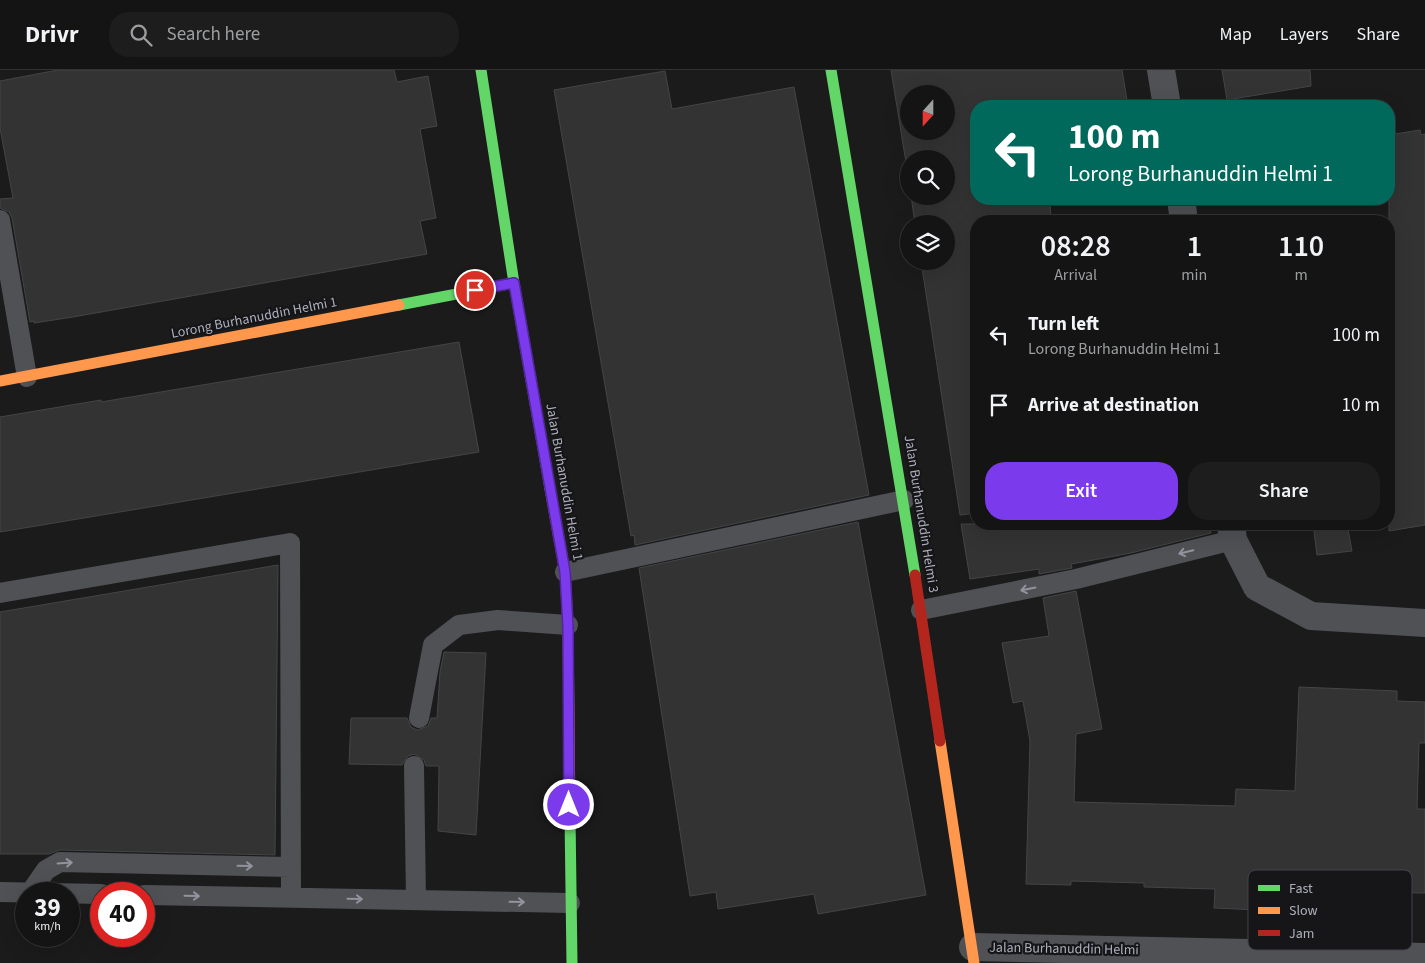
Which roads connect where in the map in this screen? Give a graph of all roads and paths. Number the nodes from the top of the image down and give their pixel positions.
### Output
1 (481, 70) edge
2 (831, 70) edge
3 (1161, 70) edge
4 (1166, 100) edge
5 (0, 220) edge
6 (514, 283) junction
7 (27, 377) junction
8 (0, 382) edge
9 (904, 500) junction
10 (1232, 532) edge
11 (565, 572) junction
12 (0, 593) edge
13 (921, 610) junction
14 (1425, 623) edge
15 (568, 626) junction
16 (419, 718) dead end
17 (414, 766) dead end
18 (290, 867) junction
19 (38, 882) edge
20 (0, 892) edge
21 (15, 892) edge
22 (155, 895) edge
23 (291, 897) junction
24 (416, 900) junction
25 (570, 903) junction
26 (973, 955) edge
27 (1425, 956) edge
28 (572, 963) edge

1 - 6 street, Jalan Burhanuddin Helmi 1
2 - 9 street, Jalan Burhanuddin Helmi 3
3 - 4 street
5 - 7 lane
6 - 7 street, Lorong Burhanuddin Helmi 1
6 - 11 street, Jalan Burhanuddin Helmi 1
7 - 8 street, Lorong Burhanuddin Helmi 1
9 - 11 lane
9 - 13 street, Jalan Burhanuddin Helmi 3
10 -> 13 lane
10 - 14 street
11 - 15 street, Jalan Burhanuddin Helmi 1
12 - 18 lane
13 - 26 street, Jalan Burhanuddin Helmi 3
15 - 16 lane
15 - 25 street, Jalan Burhanuddin Helmi 1
17 - 24 lane
19 -> 18 lane
18 - 23 lane
20 - 21 lane
22 -> 23 lane
23 -> 24 lane
24 -> 25 lane
25 - 28 street, Jalan Burhanuddin Helmi 1
26 - 27 street, Jalan Burhanuddin Helmi

